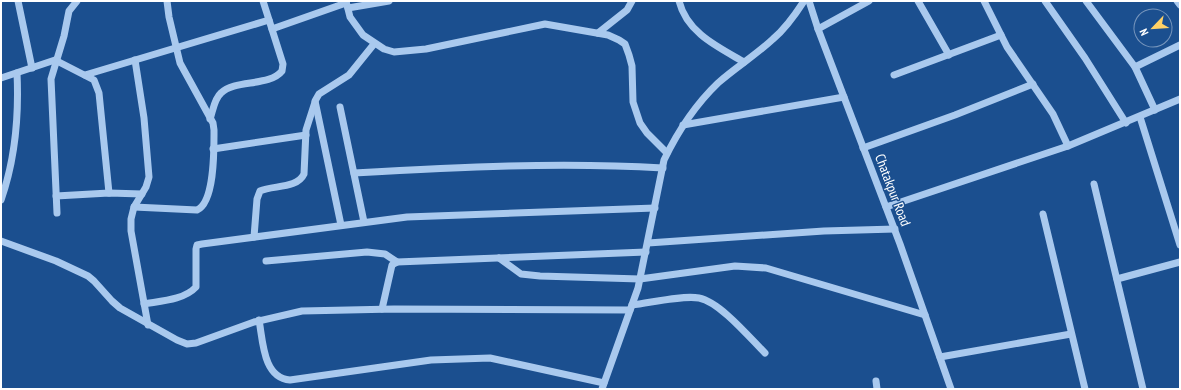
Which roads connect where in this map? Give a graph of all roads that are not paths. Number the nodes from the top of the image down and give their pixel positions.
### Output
1 (18, 1) edge
2 (77, 1) edge
3 (167, 1) edge
4 (263, 1) edge
5 (389, 1) edge
6 (632, 1) edge
7 (679, 1) edge
8 (804, 1) edge
9 (808, 1) edge
10 (869, 1) edge
11 (918, 1) edge
12 (984, 1) edge
13 (1045, 1) edge
14 (1086, 1) edge
15 (1177, 1) edge
16 (347, 4) edge
17 (1180, 5) edge
18 (269, 20) junction
19 (272, 29) junction
20 (818, 29) junction
21 (598, 33) junction
22 (1001, 35) junction
23 (374, 44) junction
24 (1180, 45) edge
25 (176, 48) junction
26 (949, 54) junction
27 (55, 60) junction
28 (135, 60) junction
29 (744, 62) junction
30 (1135, 67) junction
31 (32, 68) junction
32 (17, 73) junction
33 (85, 75) junction
34 (894, 75) dead end
35 (1, 78) edge
36 (1033, 84) junction
37 (844, 97) junction
38 (1180, 99) edge
39 (315, 101) junction
40 (340, 107) dead end
41 (1154, 110) junction
42 (1140, 117) junction
43 (210, 119) junction
44 (1126, 123) junction
45 (683, 125) junction
46 (306, 135) junction
47 (1068, 146) junction
48 (863, 148) junction
49 (213, 149) junction
50 (668, 153) junction
51 (663, 168) junction
52 (354, 173) junction
53 (1094, 184) dead end
54 (109, 193) junction
55 (142, 194) junction
56 (56, 196) junction
57 (1, 200) edge
58 (134, 207) junction
59 (886, 207) junction
60 (655, 208) junction
61 (57, 213) dead end
62 (1043, 214) dead end
63 (364, 222) junction
64 (341, 225) junction
65 (894, 229) junction
66 (254, 237) junction
67 (1, 241) edge
68 (648, 242) junction
69 (1180, 245) edge
70 (646, 252) junction
71 (499, 258) junction
72 (266, 261) dead end
73 (397, 262) junction
74 (1180, 262) edge
75 (640, 279) junction
76 (1116, 279) junction
77 (144, 304) junction
78 (631, 307) junction
79 (382, 309) junction
80 (925, 315) junction
81 (260, 320) junction
82 (148, 325) junction
83 (1071, 334) junction
84 (765, 353) dead end
85 (940, 357) junction
86 (876, 381) dead end
87 (603, 386) edge
88 (877, 389) edge
89 (951, 389) edge
90 (1085, 389) edge
91 (1143, 389) edge

1 - 31 street
2 - 27 street
3 - 25 street
4 - 18 street
5 - 16 street
6 - 21 street
7 - 29 street
8 - 29 street
9 - 20 street, Chatakpur Road
10 - 20 street
11 - 26 street
12 - 22 street
13 - 44 street
14 - 30 street
15 - 17 street
16 - 19 street
16 - 23 street
18 - 19 street
18 - 25 street
19 - 43 street
20 - 37 street, Chatakpur Road
21 - 23 street
21 - 50 street
22 - 26 street
22 - 36 street
23 - 39 street
24 - 30 street
25 - 28 street
25 - 43 street
26 - 34 street
27 - 31 street
27 - 33 street
27 - 56 street
28 - 33 street
28 - 55 street
29 - 45 street
30 - 41 street
31 - 32 street
32 - 35 street
32 - 57 street
33 - 54 street
36 - 47 street
36 - 48 street
37 - 45 street
37 - 48 street, Chatakpur Road
38 - 41 street
39 - 46 street
39 - 64 street
40 - 52 street
41 - 42 street
42 - 44 street
42 - 69 street
43 - 49 street
44 - 47 street
45 - 50 street
46 - 49 street
46 - 66 street
47 - 59 street
48 - 59 street, Chatakpur Road
49 - 58 street
50 - 51 street
51 - 52 street
51 - 60 street
52 - 63 street
53 - 76 street
54 - 55 street
54 - 56 street
55 - 58 street
56 - 61 street
58 - 77 street
59 - 65 street, Chatakpur Road
60 - 63 street
60 - 68 street
62 - 83 street
63 - 64 street
64 - 66 street
65 - 68 street
65 - 80 street, Chatakpur Road
66 - 77 street
67 - 82 street
68 - 70 street
70 - 71 street
70 - 75 street
71 - 73 street
71 - 75 street
72 - 73 street
73 - 79 street
74 - 76 street
75 - 78 street
75 - 80 street
76 - 91 street
77 - 82 street
78 - 79 street
78 - 84 street
78 - 87 street
79 - 81 street
80 - 85 street, Chatakpur Road
81 - 82 street
81 - 87 street
83 - 85 street
83 - 90 street
85 - 89 street, Chatakpur Road
86 - 88 street

